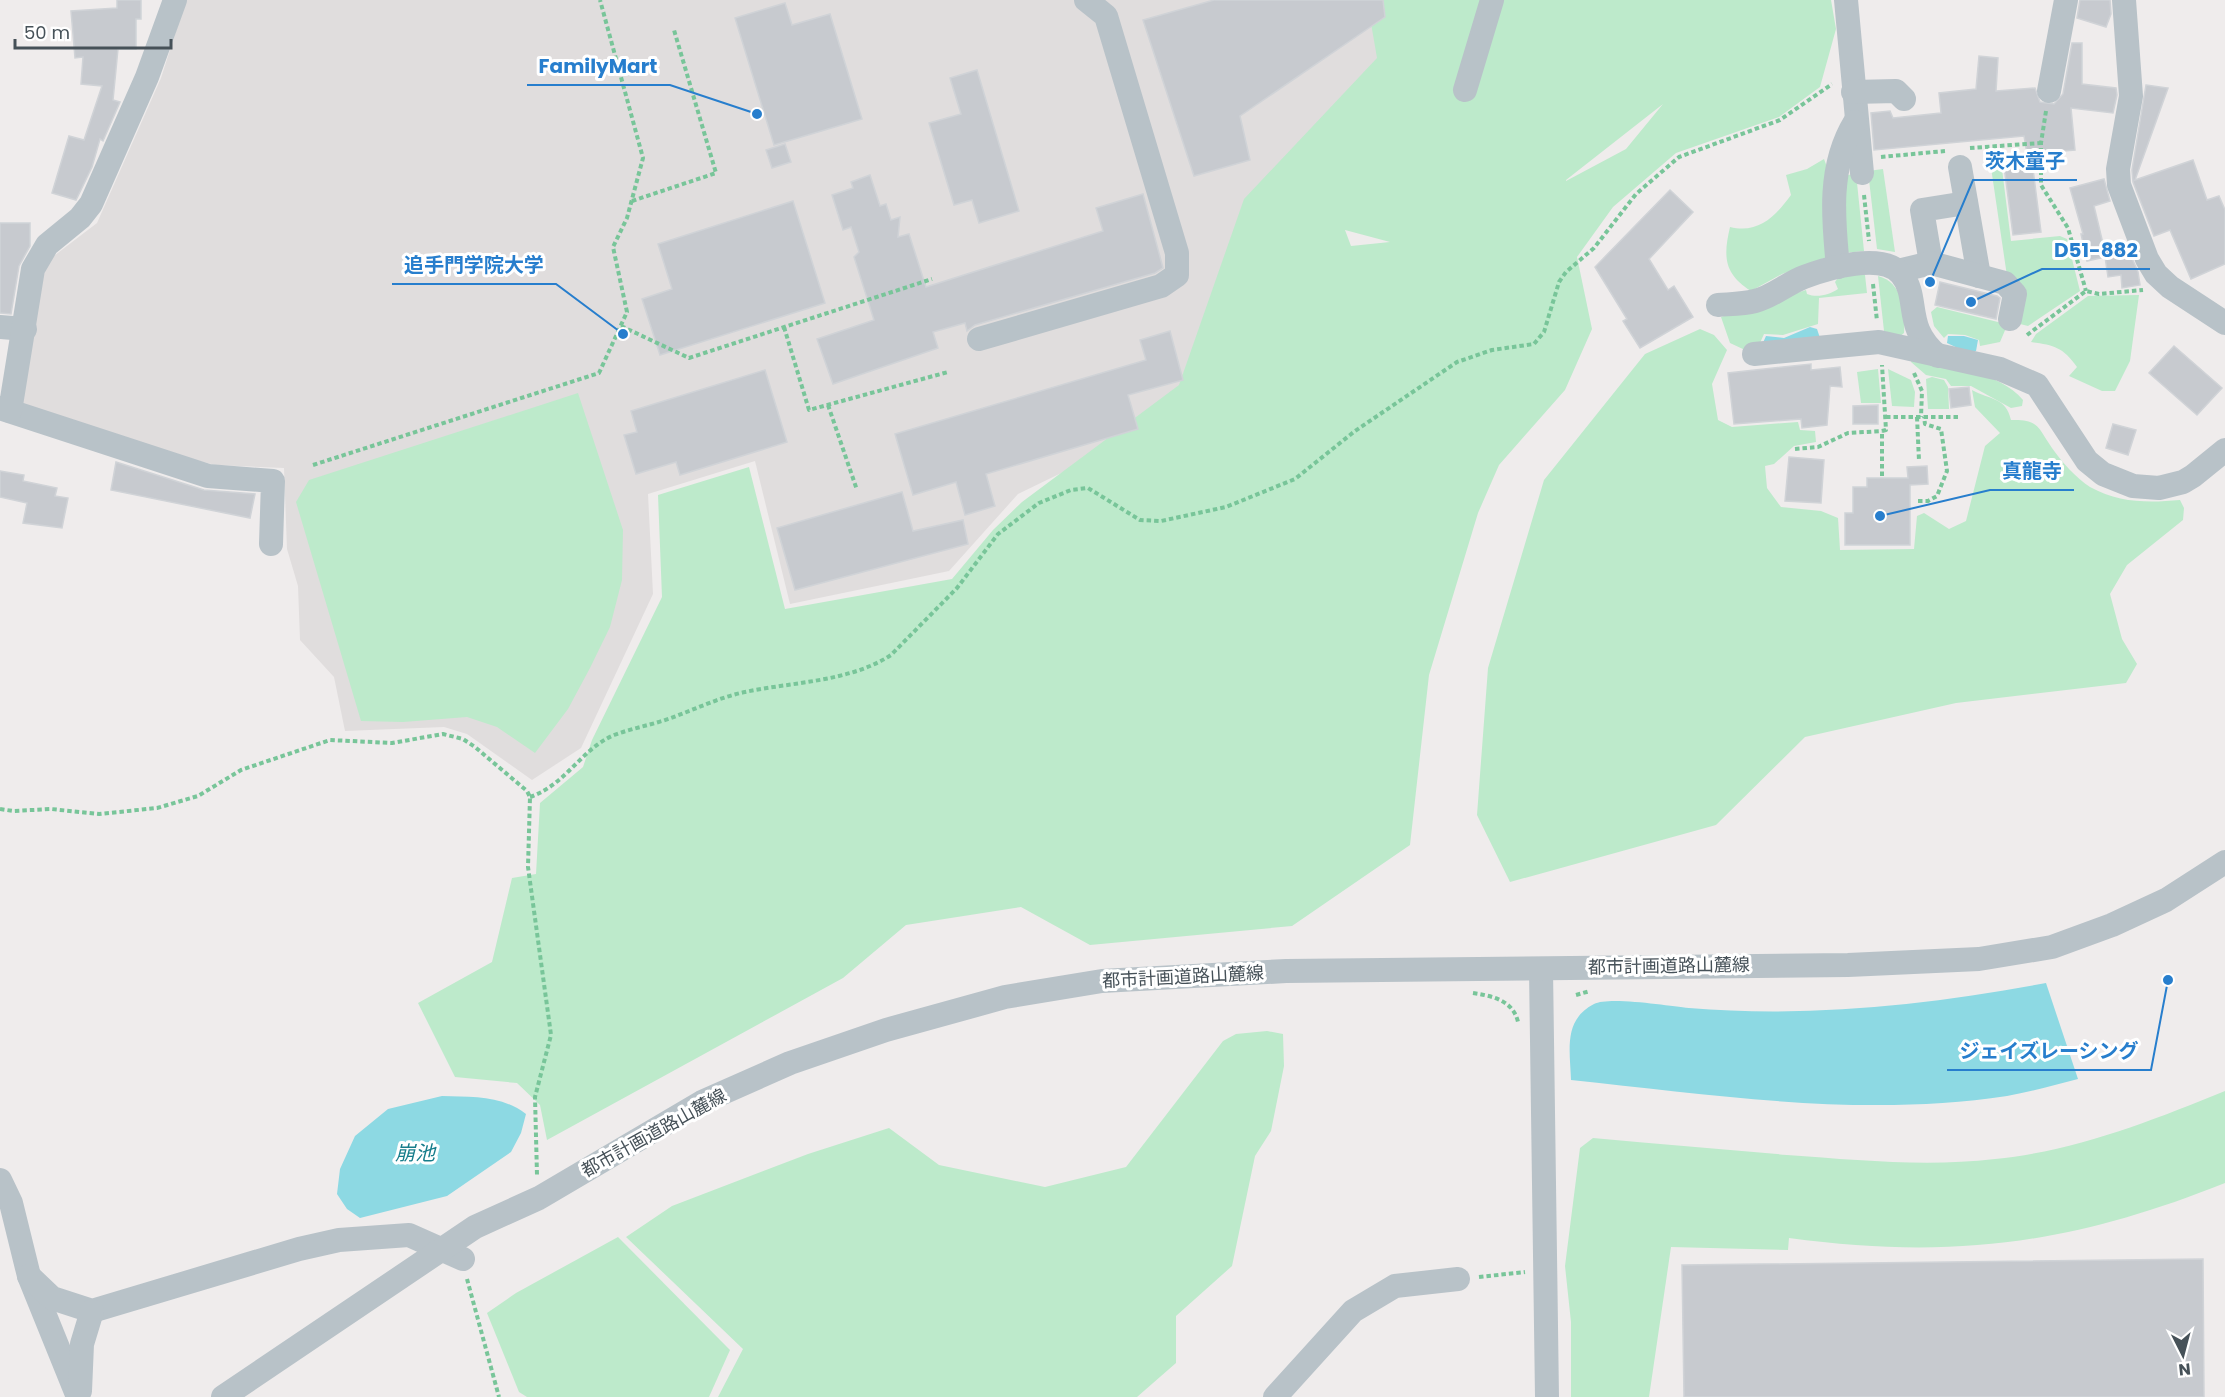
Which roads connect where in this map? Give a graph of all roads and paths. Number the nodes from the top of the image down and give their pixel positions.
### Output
1 (175, 0) edge
2 (600, 0) edge
3 (1086, 0) edge
4 (1492, 0) edge
5 (1846, 0) edge
6 (2066, 0) edge
7 (2124, 0) edge
8 (674, 30) dead end
9 (1852, 83) junction
10 (1465, 90) dead end
11 (2049, 91) joint
12 (1904, 99) dead end
13 (1856, 120) junction
14 (1960, 167) dead end
15 (1862, 173) joint
16 (632, 201) junction
17 (1966, 202) junction
18 (1870, 250) dead end
19 (1931, 263) junction
20 (1838, 267) junction
21 (1898, 271) junction
22 (1872, 276) dead end
23 (1978, 276) junction
24 (932, 279) dead end
25 (2170, 288) junction
26 (2086, 291) junction
27 (1718, 305) dead end
28 (1877, 322) dead end
29 (2225, 323) edge
30 (621, 326) junction
31 (0, 327) edge
32 (784, 327) junction
33 (25, 329) junction
34 (2013, 330) joint
35 (979, 339) dead end
36 (1754, 354) dead end
37 (1940, 357) junction
38 (1881, 358) dead end
39 (1892, 363) dead end
40 (1882, 364) dead end
41 (948, 372) dead end
42 (1912, 372) dead end
43 (828, 405) junction
44 (5, 410) edge
45 (1886, 417) junction
46 (1921, 417) junction
47 (1958, 417) dead end
48 (1882, 430) junction
49 (1795, 449) dead end
50 (2225, 450) edge
51 (1919, 461) dead end
52 (313, 465) dead end
53 (1882, 476) dead end
54 (857, 490) dead end
55 (1918, 501) dead end
56 (271, 544) dead end
57 (530, 797) junction
58 (0, 809) edge
59 (2225, 862) edge
60 (1541, 969) junction
61 (1467, 992) dead end
62 (1520, 1031) dead end
63 (0, 1180) edge
64 (539, 1198) junction
65 (454, 1254) junction
66 (1526, 1260) dead end
67 (1526, 1272) junction
68 (29, 1276) junction
69 (1458, 1279) joint
70 (1526, 1283) dead end
71 (92, 1311) junction
72 (79, 1397) edge
73 (223, 1397) edge
74 (499, 1397) edge
75 (1275, 1397) edge
76 (1547, 1397) edge

1 - 33 street
2 - 16 path
3 - 35 street
4 - 10 street
5 - 9 street
6 - 11 street
7 - 25 street
8 - 16 path
9 - 12 street
9 - 13 street
9 - 57 path
11 - 26 path
13 - 15 street
13 - 20 street
14 - 17 street
15 - 18 path
16 - 30 path
17 - 19 street
17 - 23 street
19 - 21 street
19 - 23 street
20 - 21 street
20 - 27 street
21 - 37 street
22 - 28 path
23 - 34 street
24 - 32 path
25 - 26 path
25 - 29 street
26 - 34 path
30 - 32 path
30 - 52 path
31 - 33 street
32 - 43 path
33 - 44 street
36 - 37 street
37 - 50 street
38 - 39 path
40 - 45 path
41 - 43 path
42 - 46 path
43 - 54 path
44 - 56 street
45 - 46 path
45 - 48 path
46 - 47 path
46 - 51 path
46 - 55 path
48 - 49 path
48 - 53 path
57 - 58 path
57 - 64 path
59 - 60 street, 都市計画道路山麓線
60 - 64 street, 都市計画道路山麓線
60 - 76 street
61 - 62 path
63 - 68 street
64 - 65 street, 都市計画道路山麓線
65 - 71 street
65 - 73 street, 都市計画道路山麓線
65 - 74 path
66 - 67 path
67 - 69 path
67 - 70 path
68 - 71 street
68 - 72 street
69 - 75 street
71 - 72 street

